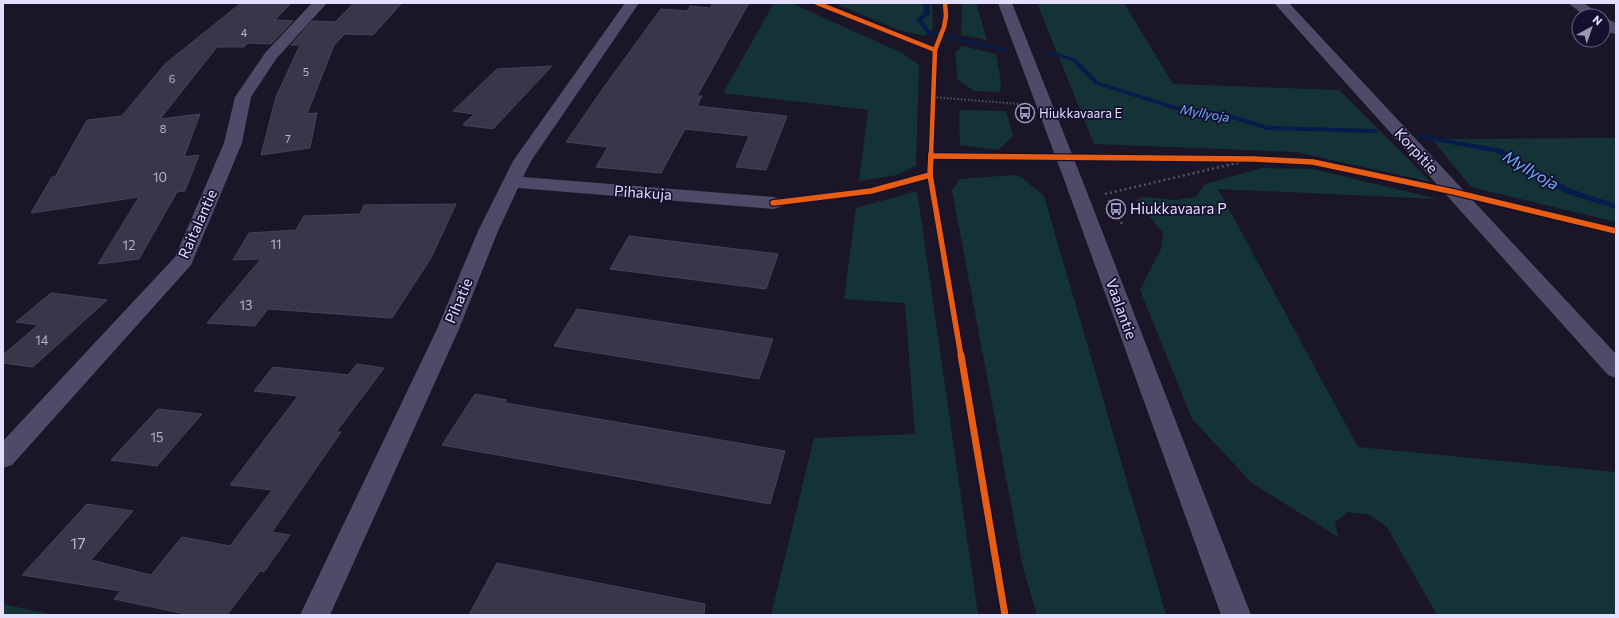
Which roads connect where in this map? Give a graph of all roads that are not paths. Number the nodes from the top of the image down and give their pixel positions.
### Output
1 (320, 3) edge
2 (632, 3) edge
3 (1005, 3) edge
4 (1281, 3) edge
5 (512, 182) junction
6 (773, 203) dead end
7 (1616, 369) edge
8 (3, 458) edge
9 (314, 615) edge
10 (1236, 615) edge

1 - 8 street, Raitalantie
2 - 5 street, Pihatie
3 - 10 street, Vaalantie
4 - 7 street, Korpitie
5 - 6 street, Pihakuja
5 - 9 street, Pihatie

